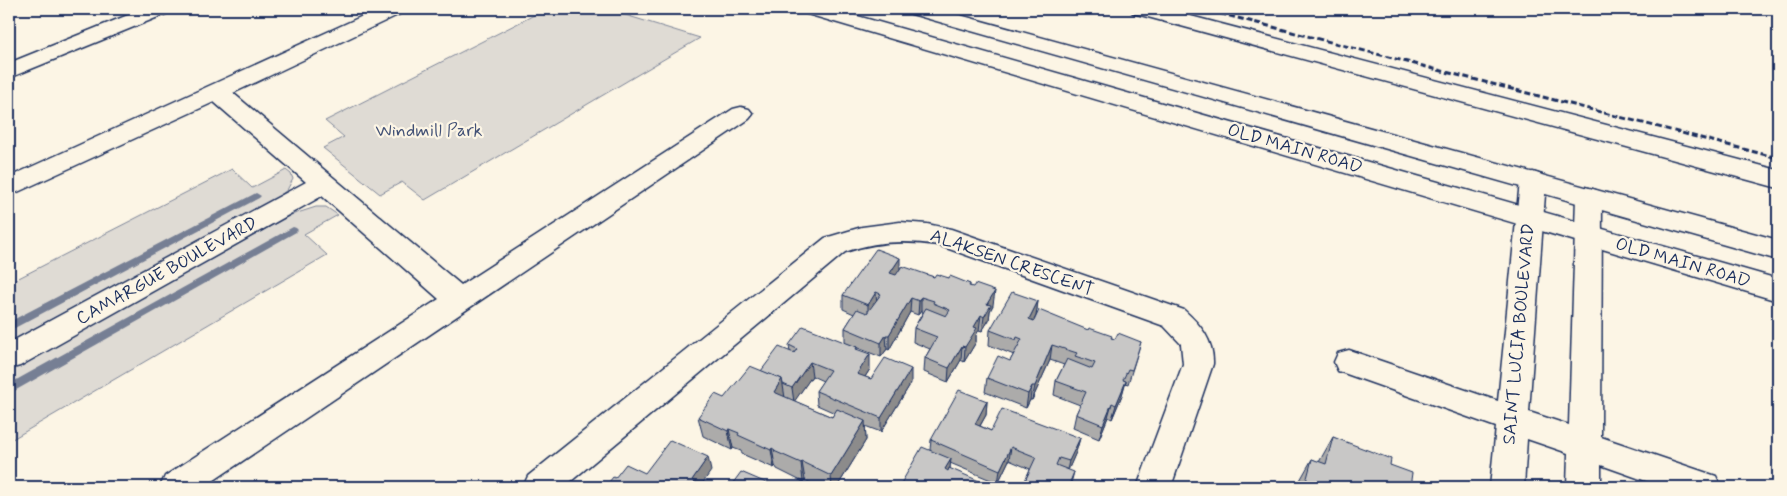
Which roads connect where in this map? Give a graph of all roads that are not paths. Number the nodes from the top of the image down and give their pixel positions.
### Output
1 (161, 9) edge
2 (395, 9) edge
3 (811, 9) edge
4 (916, 9) edge
5 (1140, 9) edge
6 (9, 71) edge
7 (216, 91) junction
8 (741, 114) dead end
9 (1778, 179) edge
10 (1534, 181) junction
11 (324, 184) junction
12 (9, 187) edge
13 (1589, 196) junction
14 (1529, 217) junction
15 (1587, 234) junction
16 (1778, 250) edge
17 (1778, 290) edge
18 (460, 300) junction
19 (9, 357) edge
20 (1349, 362) dead end
21 (1512, 420) junction
22 (1585, 445) junction
23 (177, 487) edge
24 (540, 487) edge
25 (1154, 487) edge
26 (1507, 487) edge
27 (1584, 487) edge
28 (1704, 487) edge

1 - 6 street
2 - 7 street
3 - 14 street, OLD MAIN ROAD
4 - 10 street, OLD MAIN ROAD
5 - 9 street
7 - 11 street
7 - 12 street
8 - 18 street
10 - 13 street, OLD MAIN ROAD
10 - 14 street, SAINT LUCIA BOULEVARD
11 - 18 street
11 - 19 street, CAMARGUE BOULEVARD
13 - 15 street
13 - 16 street, OLD MAIN ROAD
14 - 15 street, OLD MAIN ROAD
14 - 21 street, SAINT LUCIA BOULEVARD
15 - 17 street, OLD MAIN ROAD
15 - 22 street
18 - 23 street
20 - 21 street
21 - 22 street
21 - 26 street, SAINT LUCIA BOULEVARD
22 - 27 street
22 - 28 street
24 - 25 street, ALAKSEN CRESCENT

